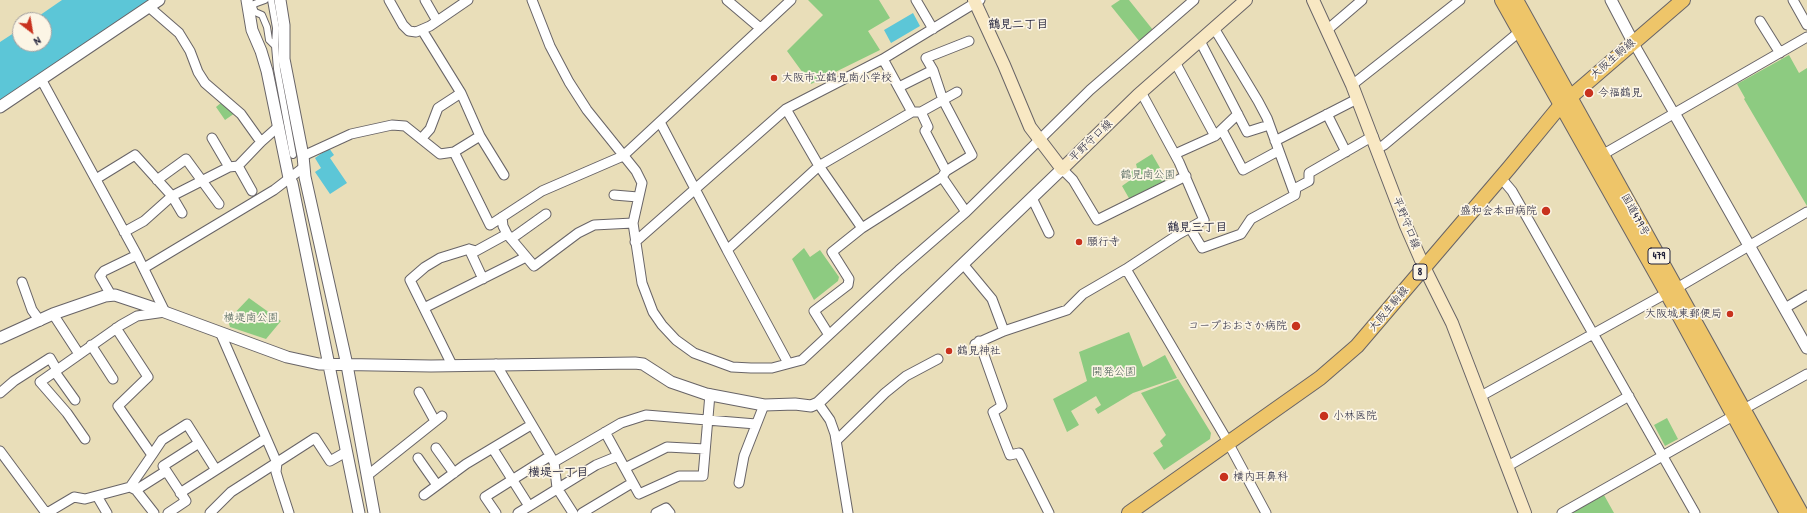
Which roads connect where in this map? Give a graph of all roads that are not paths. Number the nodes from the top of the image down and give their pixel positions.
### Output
1 (159, 0) edge
2 (246, 0) edge
3 (265, 0) edge
4 (270, 0) edge
5 (280, 0) edge
6 (389, 0) edge
7 (425, 0) edge
8 (468, 0) edge
9 (532, 0) edge
10 (727, 0) edge
11 (791, 0) edge
12 (916, 0) edge
13 (1194, 0) edge
14 (1246, 0) edge
15 (1313, 0) edge
16 (1362, 0) edge
17 (1460, 0) edge
18 (1502, 0) edge
19 (1516, 0) edge
20 (1611, 0) edge
21 (1683, 0) edge
22 (1793, 0) edge
23 (977, 1) edge
24 (149, 7) junction
25 (437, 21) junction
26 (1760, 21) dead end
27 (1807, 25) edge
28 (760, 28) junction
29 (1214, 28) junction
30 (933, 29) junction
31 (422, 30) junction
32 (1327, 30) junction
33 (1519, 32) junction
34 (1807, 37) edge
35 (969, 41) dead end
36 (1200, 41) junction
37 (1633, 42) junction
38 (275, 46) junction
39 (1780, 53) junction
40 (884, 59) junction
41 (1175, 62) junction
42 (272, 70) junction
43 (933, 70) junction
44 (41, 79) junction
45 (1352, 85) junction
46 (899, 87) junction
47 (957, 92) dead end
48 (1141, 92) junction
49 (461, 93) junction
50 (1357, 99) junction
51 (943, 100) junction
52 (1565, 101) junction
53 (0, 107) edge
54 (786, 109) junction
55 (916, 112) junction
56 (1674, 113) junction
57 (1238, 114) junction
58 (1327, 114) junction
59 (660, 122) junction
60 (1269, 125) junction
61 (279, 126) junction
62 (1222, 130) junction
63 (480, 136) junction
64 (1215, 136) junction
65 (1373, 136) junction
66 (212, 138) dead end
67 (421, 139) junction
68 (1275, 140) junction
69 (1039, 141) junction
70 (261, 142) junction
71 (1378, 148) junction
72 (1278, 151) junction
73 (454, 152) junction
74 (1346, 152) junction
75 (1175, 154) junction
76 (298, 155) junction
77 (1602, 155) junction
78 (623, 156) junction
79 (819, 166) junction
80 (234, 167) junction
81 (304, 167) junction
82 (1062, 169) junction
83 (944, 174) junction
84 (504, 175) dead end
85 (1186, 176) junction
86 (289, 178) junction
87 (1501, 178) junction
88 (96, 179) junction
89 (157, 180) junction
90 (201, 182) junction
91 (694, 189) junction
92 (252, 191) dead end
93 (614, 195) dead end
94 (1295, 195) junction
95 (172, 196) junction
96 (638, 197) junction
97 (1032, 198) junction
98 (219, 204) dead end
99 (966, 212) junction
100 (1807, 212) edge
101 (182, 213) dead end
102 (546, 214) dead end
103 (502, 217) junction
104 (633, 223) junction
105 (862, 228) junction
106 (1190, 228) junction
107 (124, 232) junction
108 (1049, 233) dead end
109 (509, 236) junction
110 (636, 242) junction
111 (1749, 245) junction
112 (469, 249) junction
113 (727, 250) junction
114 (137, 255) junction
115 (526, 258) junction
116 (963, 264) junction
117 (1424, 267) junction
118 (144, 268) junction
119 (1126, 270) junction
120 (483, 279) junction
121 (22, 282) dead end
122 (1672, 291) junction
123 (111, 295) junction
124 (1807, 295) edge
125 (424, 308) junction
126 (1785, 308) junction
127 (165, 312) junction
128 (54, 314) junction
129 (40, 321) junction
130 (116, 328) junction
131 (1004, 331) junction
132 (220, 332) junction
133 (1594, 333) junction
134 (830, 335) junction
135 (0, 338) edge
136 (91, 345) junction
137 (1807, 348) edge
138 (79, 354) junction
139 (938, 359) dead end
140 (788, 363) junction
141 (496, 364) junction
142 (329, 365) junction
143 (347, 365) junction
144 (452, 365) junction
145 (56, 371) junction
146 (1807, 374) edge
147 (113, 379) dead end
148 (419, 392) dead end
149 (0, 393) edge
150 (710, 394) junction
151 (1481, 396) junction
152 (1629, 396) junction
153 (75, 400) dead end
154 (818, 403) junction
155 (764, 405) junction
156 (1739, 413) junction
157 (707, 419) junction
158 (531, 424) junction
159 (756, 424) junction
160 (605, 432) junction
161 (266, 438) junction
162 (85, 439) dead end
163 (836, 441) junction
164 (199, 443) junction
165 (1228, 444) junction
166 (436, 448) dead end
167 (493, 449) junction
168 (705, 449) junction
169 (0, 451) edge
170 (346, 452) junction
171 (152, 455) junction
172 (618, 456) junction
173 (1663, 457) junction
174 (418, 458) dead end
175 (552, 459) junction
176 (277, 463) junction
177 (1508, 466) junction
178 (625, 468) junction
179 (216, 470) junction
180 (166, 471) junction
181 (454, 473) junction
182 (368, 475) junction
183 (511, 480) junction
184 (632, 483) junction
185 (739, 483) dead end
186 (437, 486) junction
187 (557, 488) junction
188 (133, 489) junction
189 (180, 493) junction
190 (424, 495) dead end
191 (97, 496) junction
192 (529, 506) junction
193 (43, 513) edge
194 (107, 513) edge
195 (154, 513) edge
196 (168, 513) edge
197 (210, 513) edge
198 (289, 513) edge
199 (359, 513) edge
200 (374, 513) edge
201 (496, 513) edge
202 (518, 513) edge
203 (573, 513) edge
204 (582, 513) edge
205 (656, 513) edge
206 (670, 513) edge
207 (848, 513) edge
208 (1050, 513) edge
209 (1129, 513) edge
210 (1266, 513) edge
211 (1525, 513) edge
212 (1562, 513) edge
213 (1694, 513) edge
214 (1787, 513) edge
215 (1802, 513) edge

1 - 24 street
2 - 42 street
3 - 38 street
4 - 38 street
5 - 76 street
6 - 31 street
7 - 25 street
8 - 25 street
9 - 78 street
10 - 28 street
11 - 28 street
12 - 30 street
13 - 69 street
14 - 29 main road, 平野守口線
15 - 32 main road, 平野守口線
16 - 32 street
17 - 45 street
18 - 33 main road, 国道479号 / 479
19 - 52 main road, 国道479号 / 479
20 - 37 street
21 - 37 main road, 大阪生駒線 / 8
22 - 27 street
23 - 30 street
23 - 69 main road, 平野守口線
24 - 44 street
24 - 70 street
25 - 31 street
26 - 39 street
28 - 59 street
29 - 36 main road, 平野守口線
29 - 60 street
30 - 40 street
31 - 49 street
32 - 45 main road, 平野守口線
33 - 52 main road, 国道479号 / 479
33 - 71 street
34 - 39 street
35 - 43 street
36 - 41 main road, 平野守口線
36 - 57 street
37 - 52 main road, 大阪生駒線 / 8
37 - 56 street
38 - 42 street
39 - 56 street
40 - 46 street
40 - 54 street
41 - 48 main road, 平野守口線
41 - 64 street
42 - 61 street
42 - 76 street
43 - 46 street
43 - 51 street
44 - 53 street
44 - 88 street
45 - 50 main road, 平野守口線
46 - 55 street
47 - 51 street
48 - 75 street
48 - 82 main road, 平野守口線
49 - 63 street
49 - 67 street
50 - 58 street
50 - 65 main road, 平野守口線
51 - 55 street
51 - 83 street
52 - 77 main road, 国道479号 / 479
52 - 87 main road, 大阪生駒線 / 8
52 - 122 main road, 国道479号 / 479
54 - 79 street
54 - 91 street
55 - 79 street
55 - 83 street
56 - 77 street
56 - 111 street
57 - 60 street
57 - 62 street
58 - 68 street
58 - 74 street
59 - 78 street
59 - 91 street
60 - 68 street
61 - 70 street
61 - 86 street
62 - 64 street
62 - 72 street
63 - 73 street
63 - 84 street
64 - 75 street
65 - 71 main road, 平野守口線
65 - 74 street
66 - 80 street
67 - 73 street
67 - 76 street
68 - 72 street
69 - 82 main road, 平野守口線
69 - 99 street
70 - 80 street
71 - 117 main road, 平野守口線
72 - 94 street
73 - 103 street
74 - 94 street
75 - 85 street
76 - 81 street
77 - 122 main road, 国道479号 / 479
78 - 96 street
78 - 103 street
79 - 105 street
79 - 113 street
80 - 90 street
80 - 92 street
81 - 86 street
81 - 143 street
82 - 85 street
82 - 97 street
83 - 99 street
83 - 105 street
85 - 106 street
86 - 118 street
86 - 142 street
87 - 117 main road, 大阪生駒線 / 8
87 - 133 street
88 - 89 street
88 - 107 street
89 - 90 street
89 - 95 street
90 - 95 street
90 - 98 street
91 - 110 street
91 - 113 street
93 - 96 street
94 - 106 street
95 - 101 street
95 - 107 street
96 - 104 street
97 - 108 street
97 - 116 street
99 - 134 street
100 - 111 street
102 - 109 street
103 - 109 street
104 - 110 street
104 - 115 street
105 - 134 street
106 - 119 street
107 - 114 street
109 - 112 street
109 - 115 street
110 - 140 street
111 - 122 street
111 - 126 street
112 - 120 street
112 - 125 street
113 - 140 street
114 - 118 street
114 - 123 street
115 - 120 street
116 - 131 street
116 - 154 street
117 - 151 main road, 平野守口線
117 - 165 main road, 大阪生駒線 / 8
118 - 127 street
119 - 131 street
119 - 165 street
120 - 125 street
121 - 129 street
122 - 133 street
122 - 156 main road, 国道479号 / 479
123 - 127 street
123 - 128 street
124 - 126 street
125 - 144 street
126 - 137 street
127 - 130 street
127 - 132 street
128 - 129 street
128 - 138 street
129 - 135 street
130 - 136 street
130 - 171 street
131 - 208 street
132 - 142 street
132 - 161 street
133 - 151 street
133 - 152 street
134 - 140 street
136 - 138 street
136 - 147 street
138 - 145 street
139 - 163 street
141 - 144 street
141 - 150 street
141 - 158 street
142 - 143 street
142 - 170 street
143 - 144 street
143 - 182 street
145 - 149 street
145 - 153 street
145 - 162 street
146 - 156 street
148 - 182 street
150 - 155 street
150 - 157 street
151 - 177 main road, 平野守口線
152 - 173 street
152 - 177 street
154 - 155 street
154 - 163 street
155 - 159 street
156 - 173 street
156 - 214 main road, 国道479号 / 479
156 - 215 main road, 国道479号 / 479
157 - 159 street
157 - 160 street
157 - 168 street
158 - 167 street
158 - 175 street
159 - 185 street
160 - 172 street
160 - 175 street
161 - 176 street
161 - 179 street
163 - 207 street
164 - 171 street
164 - 179 street
164 - 180 street
165 - 209 main road, 大阪生駒線 / 8
165 - 210 street
166 - 181 street
167 - 181 street
167 - 183 street
168 - 178 street
168 - 184 street
169 - 193 street
170 - 176 street
170 - 199 street
171 - 188 street
172 - 178 street
172 - 187 street
173 - 212 street
173 - 213 street
174 - 186 street
175 - 183 street
175 - 187 street
176 - 197 street
176 - 198 street
177 - 211 main road, 平野守口線
178 - 184 street
179 - 189 street
180 - 188 street
180 - 189 street
181 - 186 street
182 - 200 street
183 - 192 street
183 - 201 street
184 - 204 street
186 - 190 street
187 - 192 street
187 - 203 street
188 - 191 street
188 - 195 street
189 - 196 street
191 - 193 street
191 - 194 street
192 - 202 street
205 - 206 street

